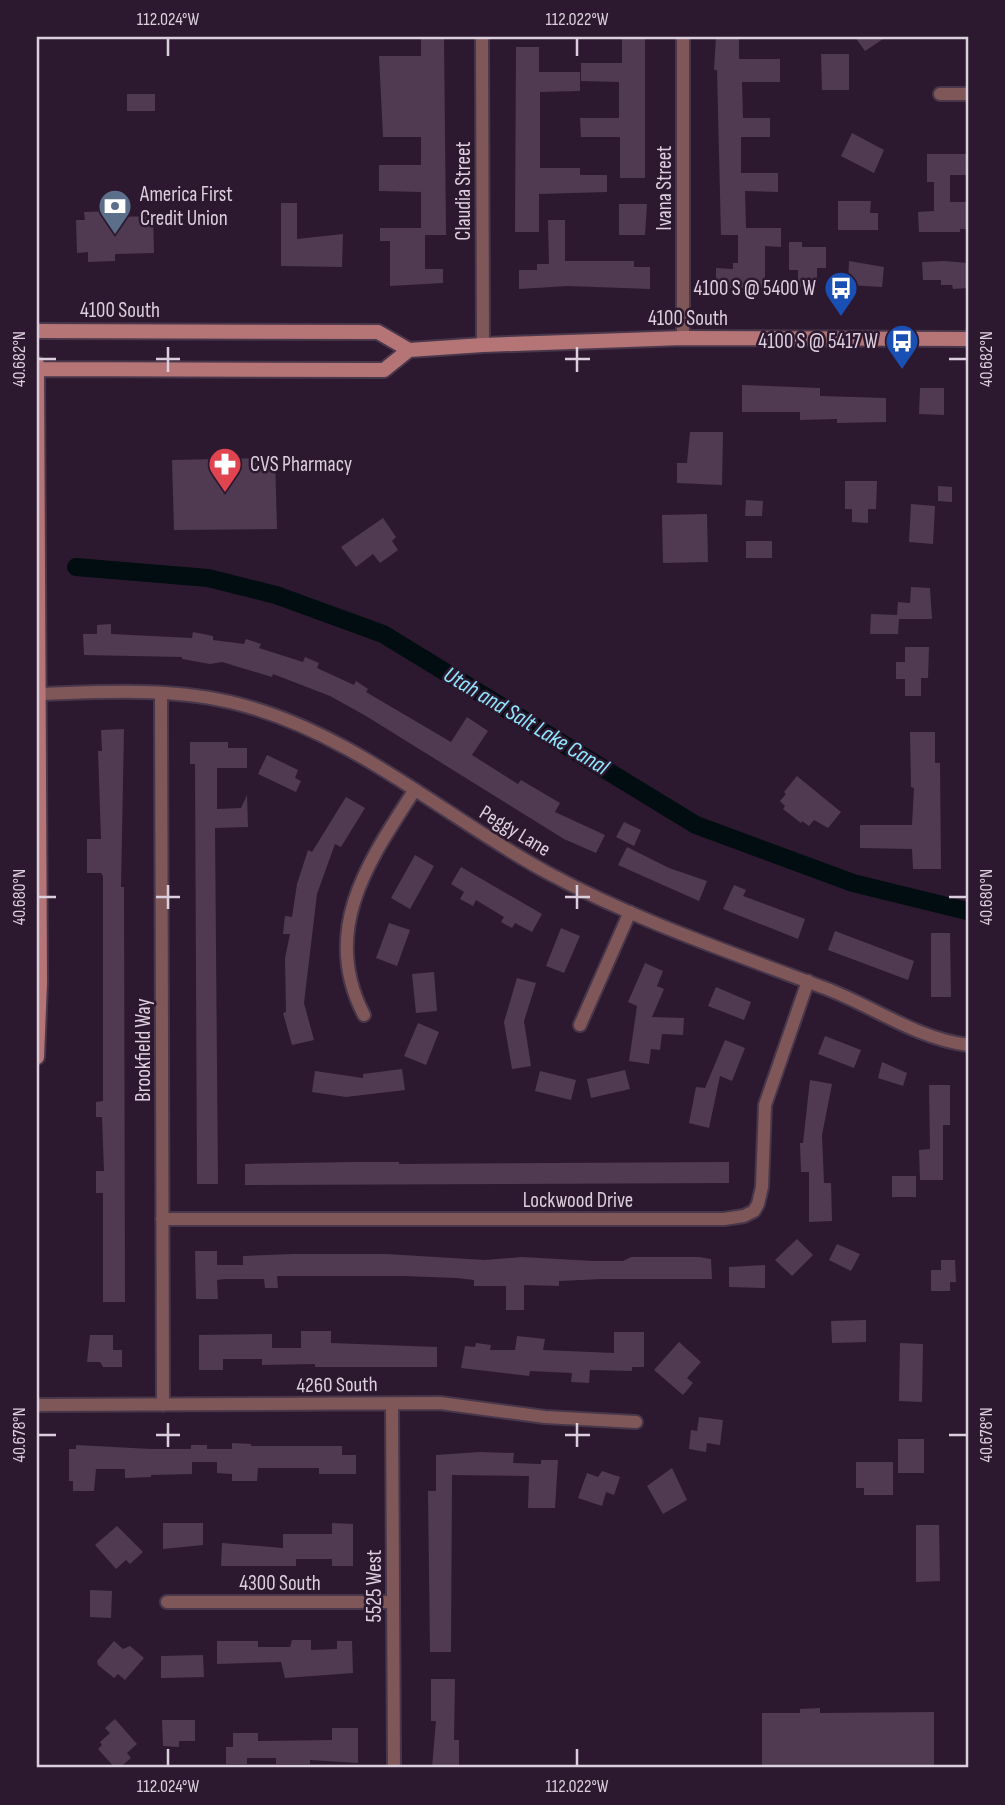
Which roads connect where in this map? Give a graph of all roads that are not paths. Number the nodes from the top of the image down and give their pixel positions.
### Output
1 (482, 37) edge
2 (683, 37) edge
3 (940, 94) dead end
4 (968, 94) edge
5 (37, 331) edge
6 (683, 338) junction
7 (968, 339) edge
8 (483, 345) junction
9 (409, 350) junction
10 (37, 366) edge
11 (38, 694) edge
12 (161, 694) junction
13 (414, 791) junction
14 (630, 912) junction
15 (807, 981) junction
16 (364, 1015) dead end
17 (580, 1025) dead end
18 (38, 1038) edge
19 (968, 1045) edge
20 (37, 1057) edge
21 (162, 1219) junction
22 (392, 1404) junction
23 (37, 1405) edge
24 (163, 1405) junction
25 (636, 1422) dead end
26 (167, 1602) dead end
27 (393, 1602) junction
28 (394, 1768) edge

1 - 8 street, Claudia Street
2 - 6 street, Ivana Street
3 - 4 street
5 - 9 main road, 4100 South
6 - 7 main road, 4100 South
6 - 8 main road, 4100 South
8 - 9 main road, 4100 South
9 - 10 main road
10 - 11 main road
11 - 12 street, Peggy Lane
11 - 18 main road
12 - 13 street, Peggy Lane
12 - 21 street, Brookfield Way
13 - 14 street, Peggy Lane
13 - 16 street
14 - 15 street, Peggy Lane
14 - 17 street
15 - 19 street, Peggy Lane
15 - 21 street, Lockwood Drive
18 - 20 main road
21 - 24 street, Brookfield Way
22 - 24 street, 4260 South
22 - 25 street, 4260 South
22 - 27 street, 5525 West
23 - 24 street, 4260 South
26 - 27 street, 4300 South
27 - 28 street, 5525 West

